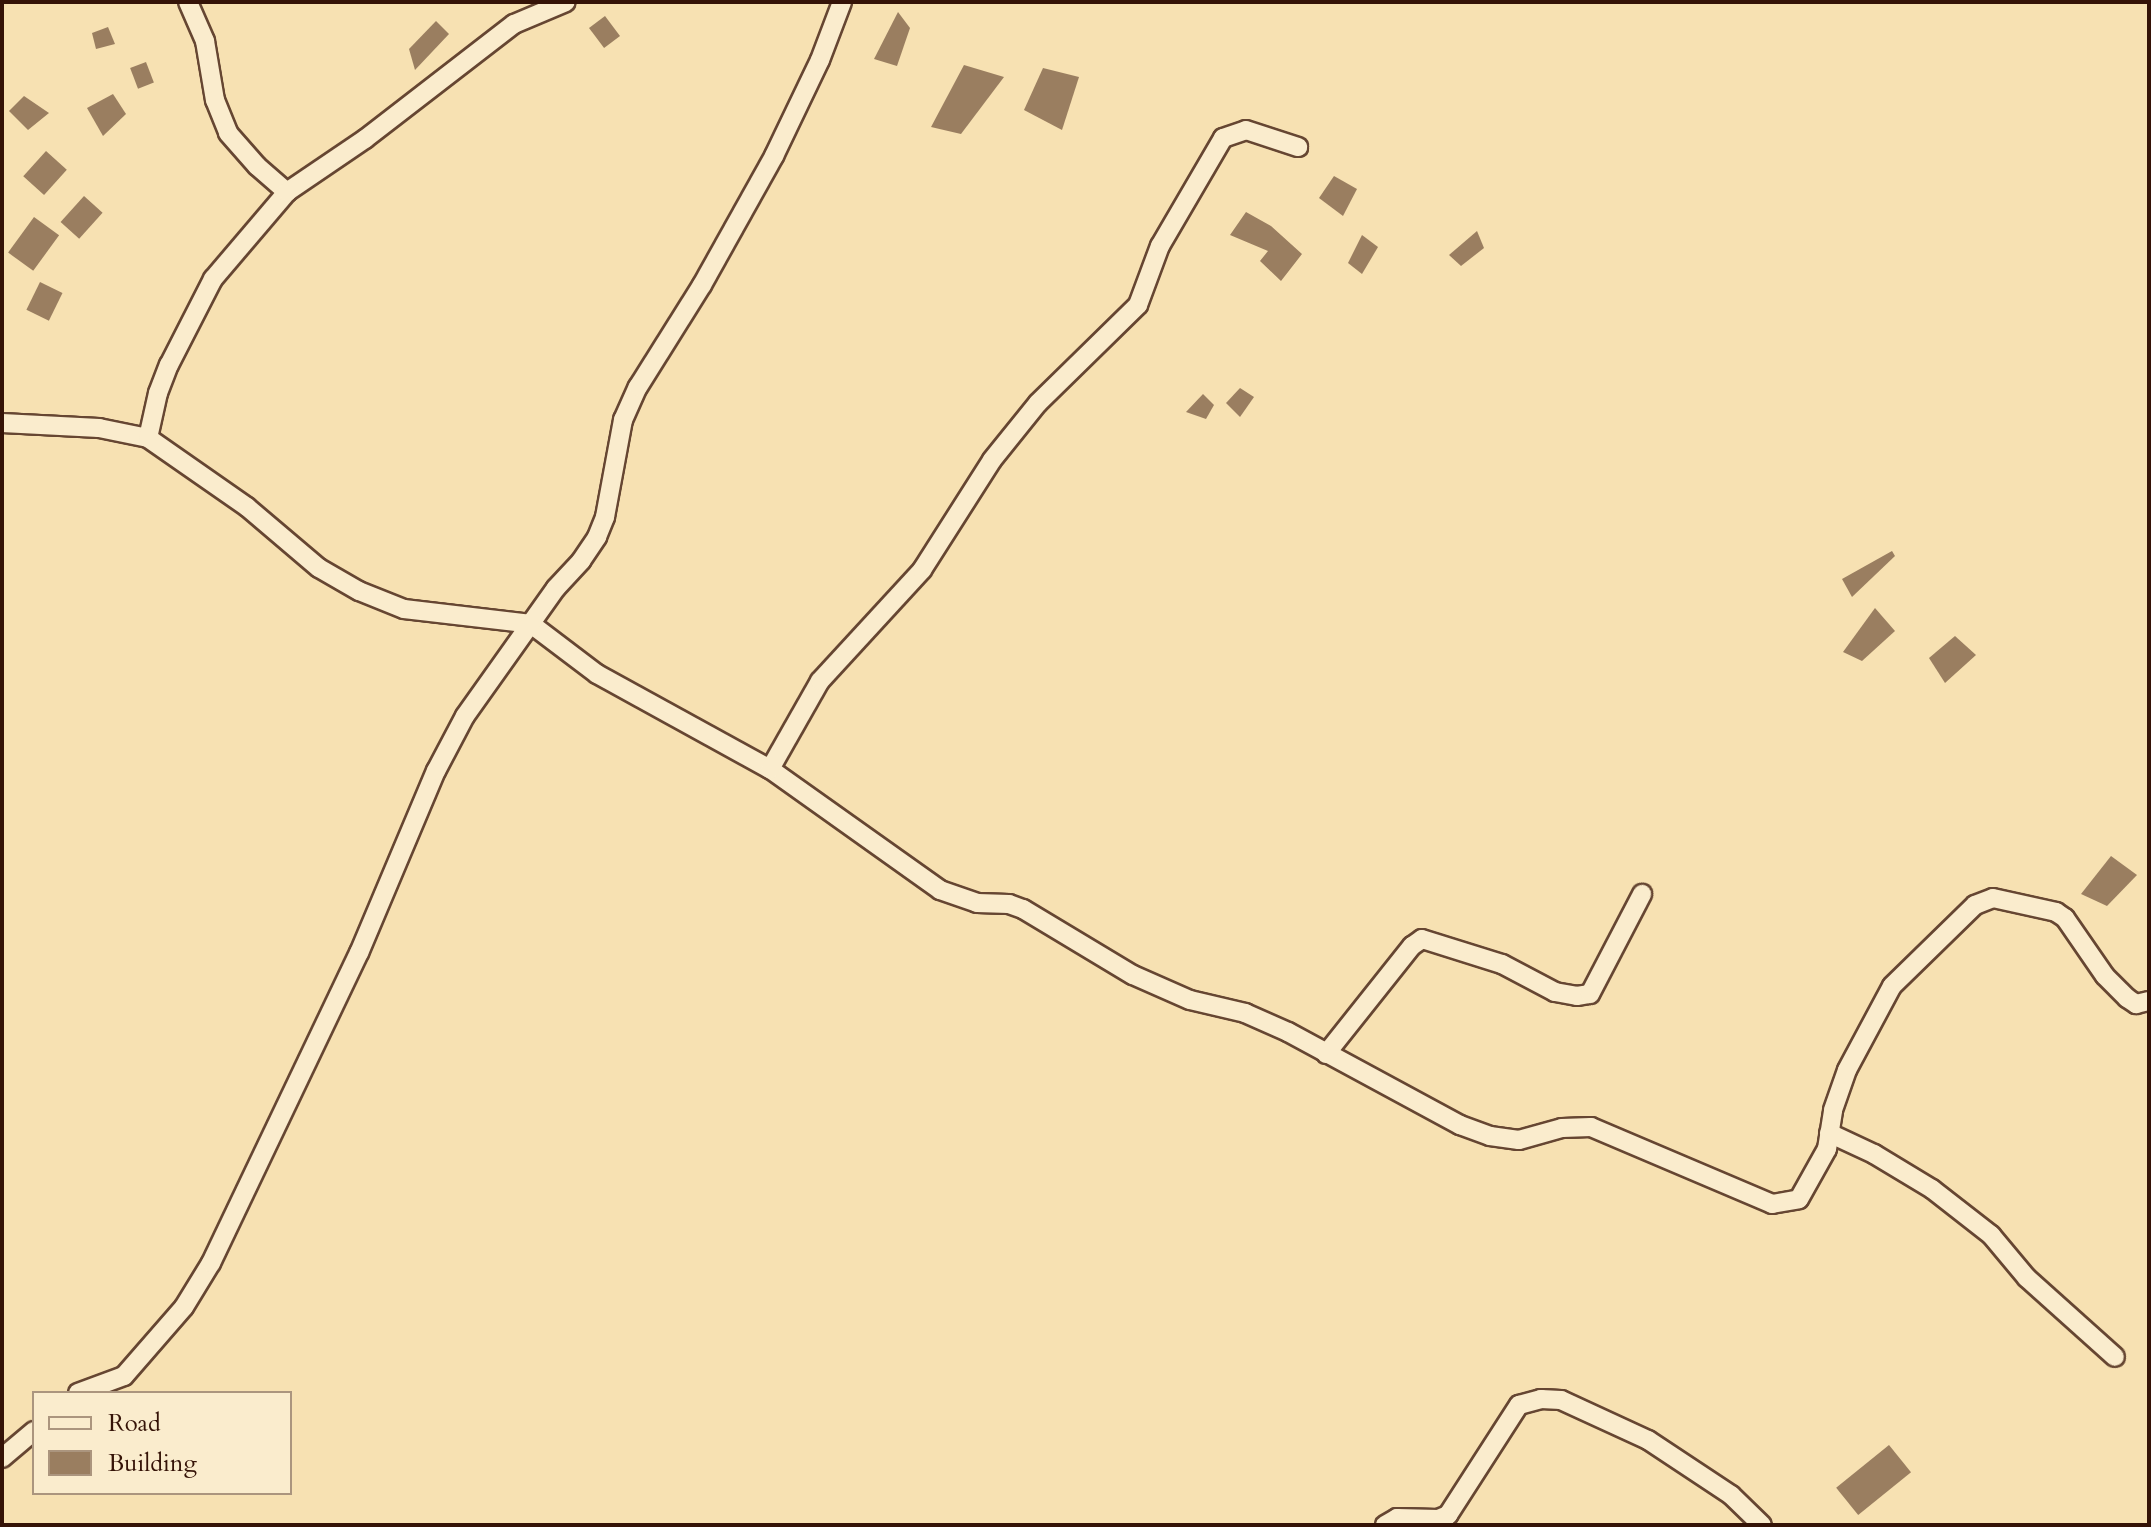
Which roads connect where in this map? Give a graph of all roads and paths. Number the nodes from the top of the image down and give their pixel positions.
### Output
1 (188, 2) edge
2 (566, 2) edge
3 (842, 2) edge
4 (1298, 147) dead end
5 (287, 192) junction
6 (2, 423) edge
7 (148, 438) junction
8 (531, 624) junction
9 (770, 769) junction
10 (1642, 894) dead end
11 (2149, 1001) edge
12 (1326, 1054) junction
13 (1829, 1133) junction
14 (2115, 1357) dead end
15 (124, 1376) junction
16 (83, 1391) edge
17 (134, 1391) edge
18 (32, 1433) edge
19 (2, 1458) edge
20 (1385, 1525) edge
21 (1762, 1525) edge

1 - 5 street
2 - 5 street
3 - 8 street
4 - 9 street
5 - 7 street
6 - 7 street
7 - 8 street
8 - 9 street
8 - 15 street
9 - 12 street
10 - 12 street
11 - 13 street
12 - 13 street
13 - 14 street
15 - 16 street
15 - 17 street
18 - 19 street
20 - 21 street

